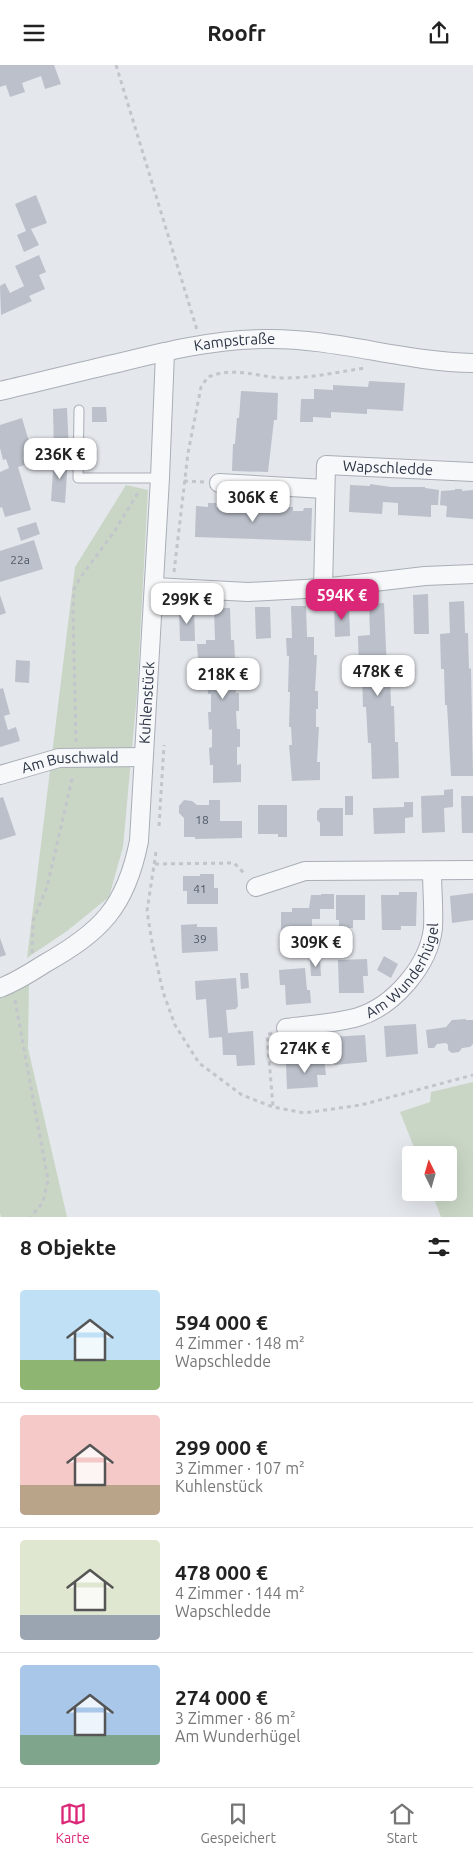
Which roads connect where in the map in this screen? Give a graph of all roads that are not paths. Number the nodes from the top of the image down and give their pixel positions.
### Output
1 (165, 352) junction
2 (473, 363) edge
3 (0, 391) edge
4 (79, 410) dead end
5 (473, 472) edge
6 (160, 478) junction
7 (219, 483) dead end
8 (325, 489) junction
9 (473, 574) edge
10 (154, 587) junction
11 (323, 588) junction
12 (143, 757) junction
13 (0, 775) edge
14 (473, 870) edge
15 (432, 871) junction
16 (256, 887) road end
17 (6, 986) edge
18 (286, 1029) road end

1 - 2 street, Kampstraße
1 - 3 street, Kampstraße
1 - 6 street, Kuhlenstück
4 - 6 lane
5 - 8 street, Wapschledde
6 - 10 street, Kuhlenstück
7 - 8 street, Wapschledde
8 - 11 street, Wapschledde
9 - 11 street
10 - 11 street
10 - 12 street, Kuhlenstück
12 - 13 street, Am Buschwald
12 - 17 street, Kuhlenstück
14 - 15 street
15 - 16 street
15 - 18 street, Am Wunderhügel

